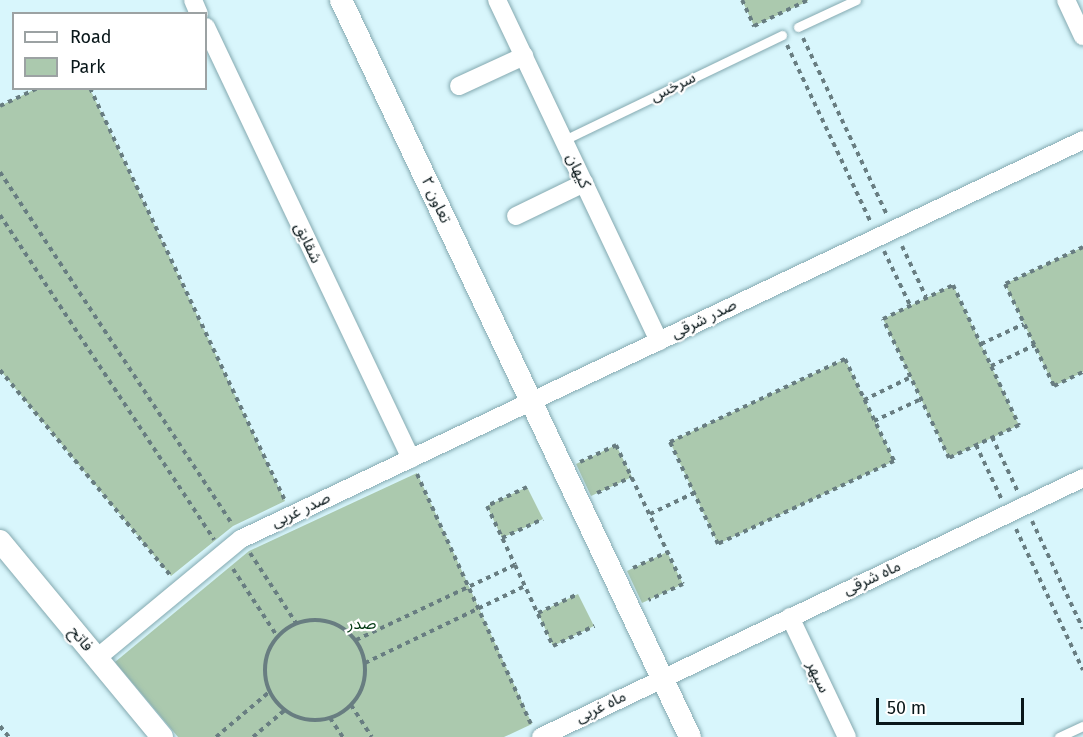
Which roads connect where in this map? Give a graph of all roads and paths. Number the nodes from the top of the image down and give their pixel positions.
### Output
1 (341, 0) edge
2 (497, 0) edge
3 (742, 0) edge
4 (808, 0) edge
5 (856, 0) edge
6 (1066, 0) edge
7 (789, 8) junction
8 (773, 16) junction
9 (798, 27) junction
10 (207, 29) edge
11 (782, 35) junction
12 (1083, 36) edge
13 (524, 56) junction
14 (459, 86) dead end
15 (34, 90) edge
16 (91, 90) edge
17 (0, 106) edge
18 (564, 140) junction
19 (1083, 140) edge
20 (0, 172) edge
21 (584, 183) junction
22 (0, 215) edge
23 (516, 216) dead end
24 (885, 232) junction
25 (1083, 247) edge
26 (926, 297) junction
27 (910, 305) junction
28 (1024, 324) junction
29 (659, 341) junction
30 (981, 344) junction
31 (1035, 345) junction
32 (991, 366) junction
33 (0, 370) edge
34 (1083, 372) edge
35 (911, 378) junction
36 (921, 399) junction
37 (864, 400) junction
38 (531, 401) junction
39 (874, 421) junction
40 (992, 437) junction
41 (976, 445) junction
42 (576, 464) dead end
43 (414, 466) junction
44 (632, 477) junction
45 (1083, 478) edge
46 (527, 487) dead end
47 (694, 493) junction
48 (591, 496) dead end
49 (285, 501) dead end
50 (1016, 509) junction
51 (650, 514) junction
52 (543, 519) dead end
53 (241, 538) junction
54 (502, 538) junction
55 (0, 541) edge
56 (667, 552) junction
57 (222, 553) junction
58 (515, 565) junction
59 (627, 571) dead end
60 (171, 576) dead end
61 (525, 586) junction
62 (471, 587) junction
63 (578, 594) dead end
64 (642, 603) dead end
65 (481, 609) junction
66 (538, 613) junction
67 (790, 617) junction
68 (296, 622) junction
69 (594, 627) dead end
70 (1083, 629) edge
71 (277, 636) junction
72 (356, 640) junction
73 (97, 658) junction
74 (365, 663) junction
75 (1083, 670) edge
76 (662, 678) junction
77 (269, 692) junction
78 (351, 705) junction
79 (285, 710) junction
80 (330, 718) junction
81 (0, 726) edge
82 (1083, 726) edge
83 (536, 731) edge
84 (9, 737) edge
85 (162, 737) edge
86 (216, 737) edge
87 (253, 737) edge
88 (343, 737) edge
89 (372, 737) edge
90 (690, 737) edge
91 (847, 737) edge
92 (1059, 737) edge

1 - 38 street, تعاون ۲
2 - 13 street, کیهان
3 - 8 path
4 - 7 path
5 - 9 lane
6 - 12 street
7 - 8 path
7 - 9 path
8 - 11 path
9 - 24 path
10 - 43 street, شقایق
11 - 18 lane, سرخس
11 - 24 path
13 - 14 street
13 - 18 street, کیهان
15 - 17 path
16 - 49 path
18 - 21 street, کیهان
19 - 24 street, صدر شرقی
20 - 53 path
21 - 23 street
21 - 29 street, کیهان
22 - 57 path
24 - 26 path
24 - 27 path
24 - 29 street, صدر شرقی
25 - 28 path
26 - 27 path
26 - 30 path
27 - 35 path
28 - 30 path
28 - 31 path
29 - 38 street, صدر شرقی
30 - 32 path
31 - 32 path
31 - 34 path
32 - 40 path
33 - 60 path
35 - 36 path
35 - 37 path
36 - 39 path
36 - 41 path
37 - 39 path
37 - 47 path
38 - 43 street, صدر غربی
38 - 76 street, تعاون ۲
39 - 47 path
40 - 41 path
40 - 50 path
41 - 50 path
42 - 44 path
43 - 53 street, صدر غربی
43 - 62 path
44 - 48 path
44 - 51 path
45 - 50 street, ماه شرقی
46 - 54 path
47 - 51 path
50 - 67 street, ماه شرقی
50 - 70 path
50 - 75 path
51 - 56 path
52 - 54 path
53 - 57 street, صدر غربی
53 - 68 path
54 - 58 path
55 - 73 street, فاتح
56 - 59 path
56 - 64 path
57 - 71 path
57 - 73 street, صدر غربی
58 - 61 path
58 - 62 path
61 - 65 path
61 - 66 path
62 - 65 path
62 - 72 path
63 - 66 path
65 - 74 path
65 - 83 path
66 - 69 path
67 - 76 street, ماه شرقی
67 - 91 street, سپهر
68 - 71 path
68 - 72 path
71 - 77 path
72 - 74 path
73 - 85 street, فاتح
74 - 78 path
76 - 83 street, ماه غربی
76 - 90 street, تعاون ۲
77 - 79 path
77 - 86 path
78 - 80 path
78 - 89 path
79 - 80 path
79 - 87 path
80 - 88 path
81 - 84 path
82 - 92 lane

